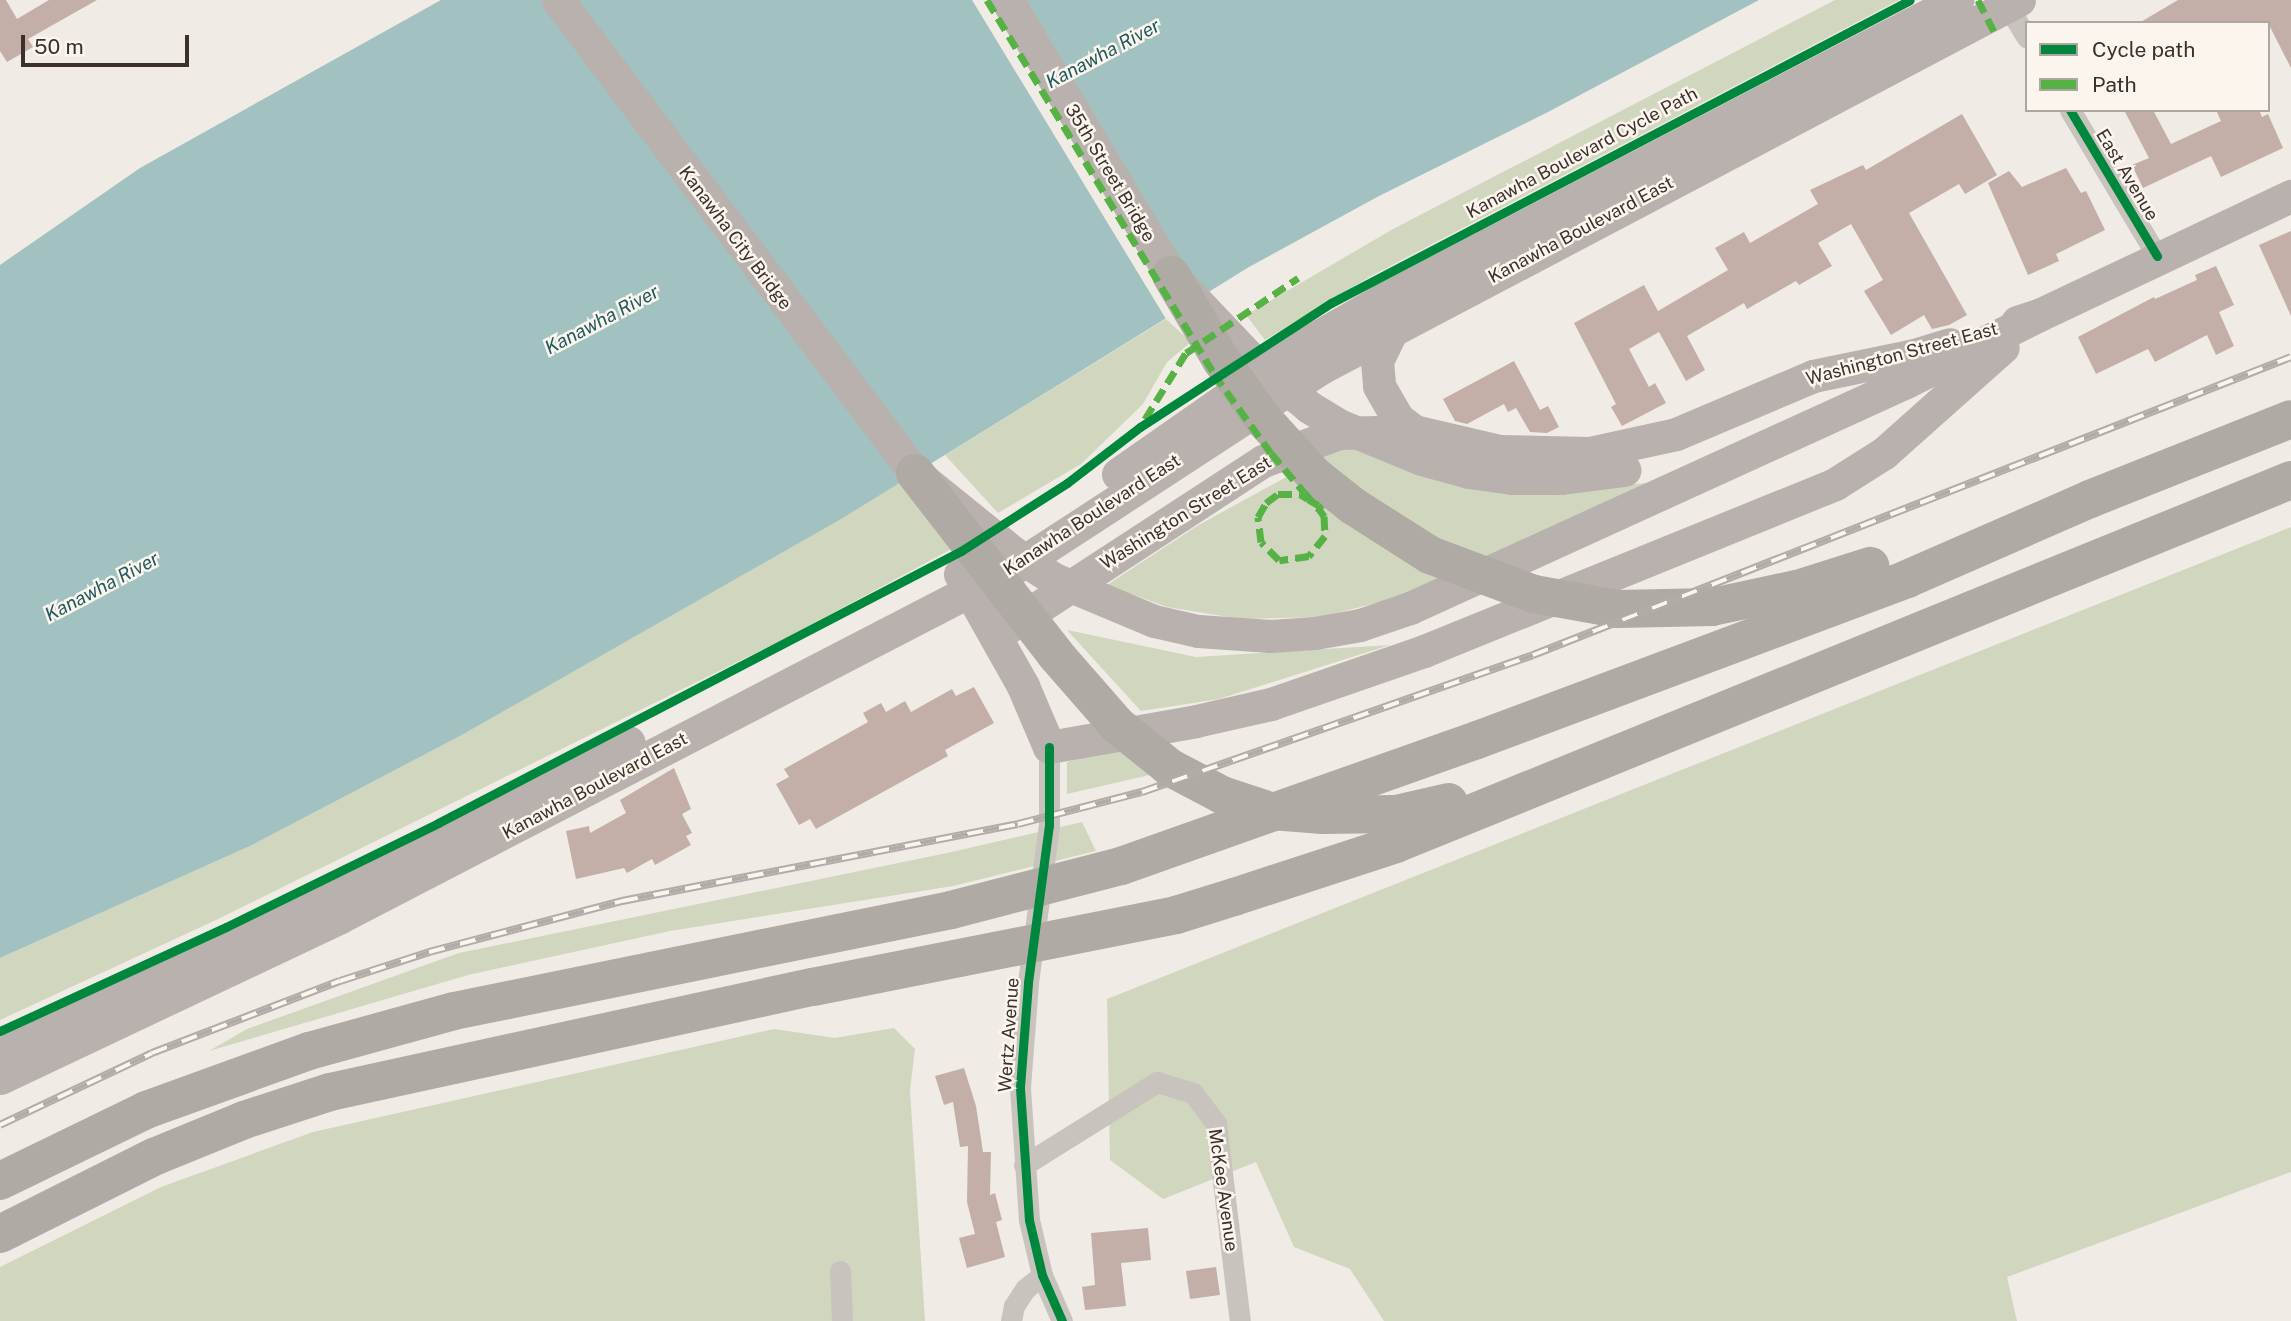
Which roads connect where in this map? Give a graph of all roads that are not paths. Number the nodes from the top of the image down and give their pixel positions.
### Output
1 (558, 0) edge
2 (1007, 0) edge
3 (1957, 0) edge
4 (2010, 2) edge
5 (2025, 34) edge
6 (2071, 112) edge
7 (2291, 196) edge
8 (2157, 257) junction
9 (1171, 275) junction
10 (2039, 315) junction
11 (1393, 328) junction
12 (1914, 355) junction
13 (2291, 419) edge
14 (1414, 431) junction
15 (915, 473) junction
16 (2291, 480) edge
17 (2090, 499) junction
18 (964, 582) junction
19 (996, 635) junction
20 (1049, 747) junction
21 (1607, 758) junction
22 (0, 1051) edge
23 (0, 1078) edge
24 (1024, 1165) junction
25 (0, 1181) edge
26 (0, 1234) edge
27 (840, 1271) dead end
28 (1042, 1275) junction
29 (842, 1321) edge
30 (1011, 1321) edge
31 (1062, 1321) edge
32 (1240, 1321) edge

1 - 15 main road, Kanawha City Bridge
2 - 9 main road, 35th Street Bridge
3 - 18 main road, Kanawha Boulevard East
4 - 5 street
4 - 11 main road, Kanawha Boulevard East
6 - 8 street, East Avenue
7 - 8 main road, Washington Street East
8 - 10 main road, Washington Street East
9 - 12 main road, 35th Street Bridge
9 - 17 highway
10 - 12 main road, Washington Street East
10 - 15 main road, Kanawha City Bridge
10 - 20 main road, Washington Street East
11 - 14 main road
11 - 18 main road, Kanawha Boulevard East
12 - 14 main road, Washington Street East
13 - 17 highway
14 - 19 main road, Washington Street East
15 - 21 highway
16 - 21 highway
17 - 25 highway
18 - 19 main road, Wertz Avenue
18 - 22 main road, Kanawha Boulevard East
18 - 23 main road, Kanawha Boulevard East
19 - 20 main road, Wertz Avenue
20 - 24 street, Wertz Avenue
21 - 26 highway
24 - 28 street, Wertz Avenue
24 - 32 street, McKee Avenue
27 - 29 street
28 - 30 street
28 - 31 street, Wertz Avenue

